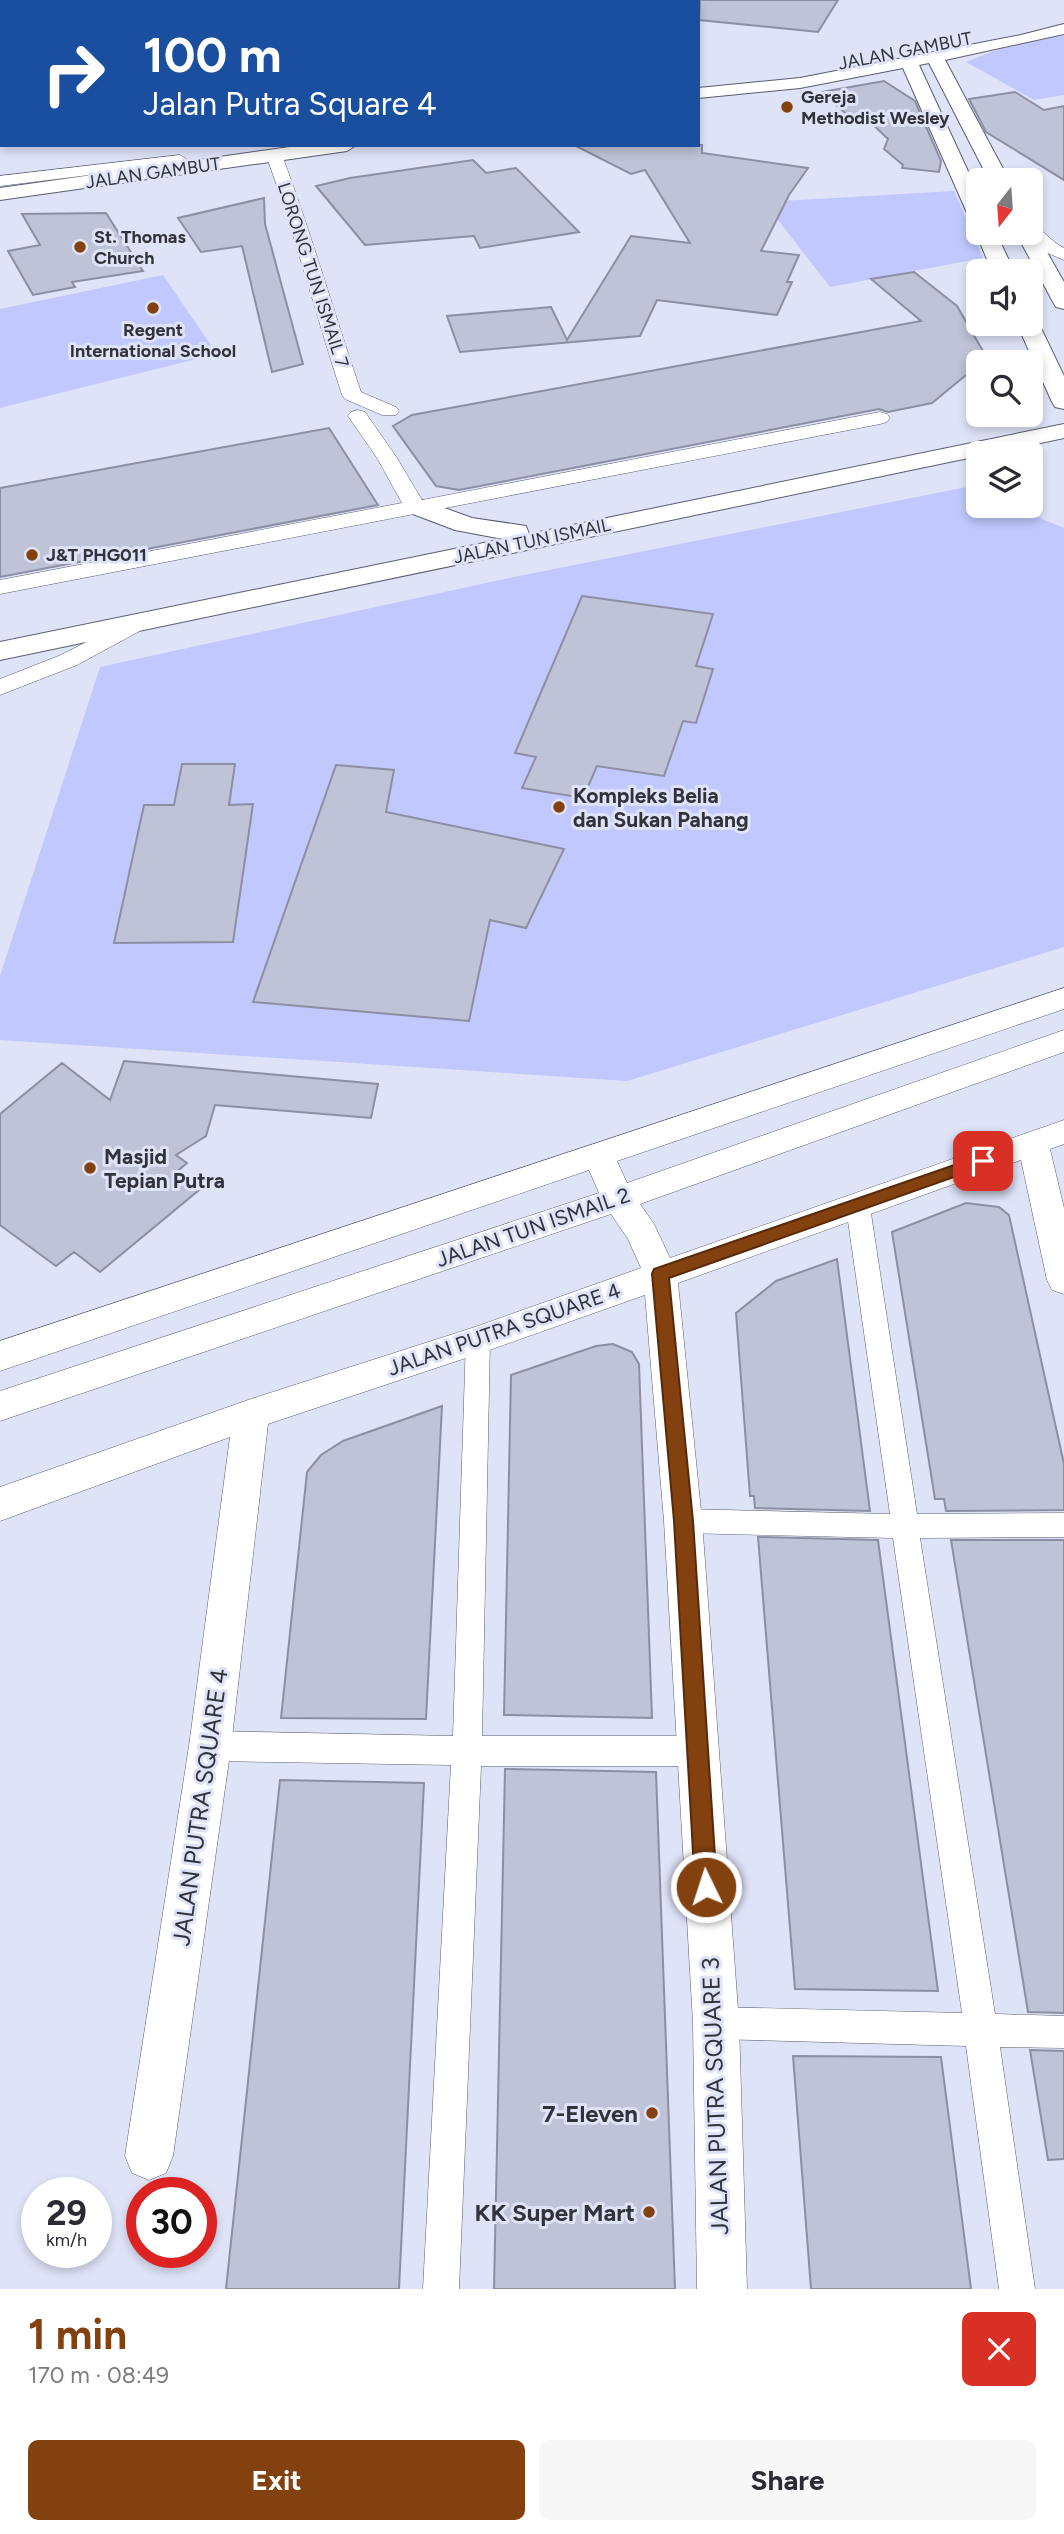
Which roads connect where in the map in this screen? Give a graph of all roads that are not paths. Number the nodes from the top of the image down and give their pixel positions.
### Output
1 (1064, 27) edge
2 (935, 57) junction
3 (909, 62) junction
4 (748, 86) junction
5 (700, 93) edge
6 (316, 147) edge
7 (273, 150) edge
8 (180, 160) dead end
9 (154, 168) junction
10 (993, 168) edge
11 (90, 177) junction
12 (0, 181) edge
13 (966, 188) edge
14 (0, 194) edge
15 (1043, 244) edge
16 (1034, 245) edge
17 (1064, 255) edge
18 (1061, 288) edge
19 (1034, 336) edge
20 (352, 395) junction
21 (1064, 402) edge
22 (389, 411) dead end
23 (880, 418) dead end
24 (1064, 430) edge
25 (1015, 441) edge
26 (1043, 449) edge
27 (966, 452) edge
28 (1064, 454) edge
29 (414, 506) junction
30 (596, 528) junction
31 (341, 580) junction
32 (0, 587) edge
33 (141, 621) junction
34 (0, 651) edge
35 (0, 688) edge
36 (1064, 999) edge
37 (1064, 1041) edge
38 (1048, 1137) edge
39 (598, 1155) junction
40 (618, 1199) junction
41 (858, 1207) junction
42 (660, 1274) junction
43 (1064, 1280) edge
44 (478, 1340) junction
45 (0, 1356) edge
46 (0, 1406) edge
47 (251, 1415) junction
48 (0, 1504) edge
49 (683, 1521) junction
50 (1064, 1525) edge
51 (904, 1526) junction
52 (210, 1746) junction
53 (467, 1751) junction
54 (697, 1751) junction
55 (716, 2023) junction
56 (983, 2031) junction
57 (1064, 2032) edge
58 (149, 2156) dead end
59 (441, 2289) edge
60 (722, 2289) edge
61 (1017, 2289) edge

1 - 2 street, JALAN GAMBUT
1 - 4 street, JALAN GAMBUT
2 - 3 street, JALAN GAMBUT
2 - 10 street
3 - 4 street, JALAN GAMBUT
3 - 13 street
4 - 5 street, JALAN GAMBUT
6 - 7 street, JALAN GAMBUT
7 - 9 street, JALAN GAMBUT
7 - 20 street, LORONG TUN ISMAIL 7
8 - 9 street
9 - 11 street, JALAN GAMBUT
11 - 12 street
11 - 14 street, JALAN GAMBUT
15 - 17 street
16 - 18 street
19 - 21 street
20 - 22 street, LORONG TUN ISMAIL 7
20 - 29 street, LORONG TUN ISMAIL 7
23 - 29 street
24 - 25 street, JALAN TUN ISMAIL
26 - 28 street
27 - 30 street, JALAN TUN ISMAIL
29 - 30 street
29 - 31 street
29 - 32 street
30 - 31 street, JALAN TUN ISMAIL
31 - 33 street, JALAN TUN ISMAIL
33 - 34 street, JALAN TUN ISMAIL
33 - 35 street
36 - 39 street
37 - 40 street, JALAN TUN ISMAIL 2
38 - 41 street, JALAN PUTRA SQUARE 4
38 - 43 street
39 - 40 street, JALAN PUTRA SQUARE 3
39 - 45 street
40 - 42 street, JALAN PUTRA SQUARE 3
40 - 46 street, JALAN TUN ISMAIL 2
41 - 42 street, JALAN PUTRA SQUARE 4
41 - 51 street
42 - 44 street, JALAN PUTRA SQUARE 4
42 - 49 street, JALAN PUTRA SQUARE 3
44 - 47 street, JALAN PUTRA SQUARE 4
44 - 53 street
47 - 48 street, JALAN PUTRA SQUARE 4
47 - 52 street, JALAN PUTRA SQUARE 4
49 - 51 street
49 - 54 street, JALAN PUTRA SQUARE 3
50 - 51 street
51 - 56 street
52 - 53 street
52 - 58 street, JALAN PUTRA SQUARE 4
53 - 54 street
53 - 59 street
54 - 55 street, JALAN PUTRA SQUARE 3
55 - 56 street
55 - 60 street, JALAN PUTRA SQUARE 3
56 - 57 street
56 - 61 street

